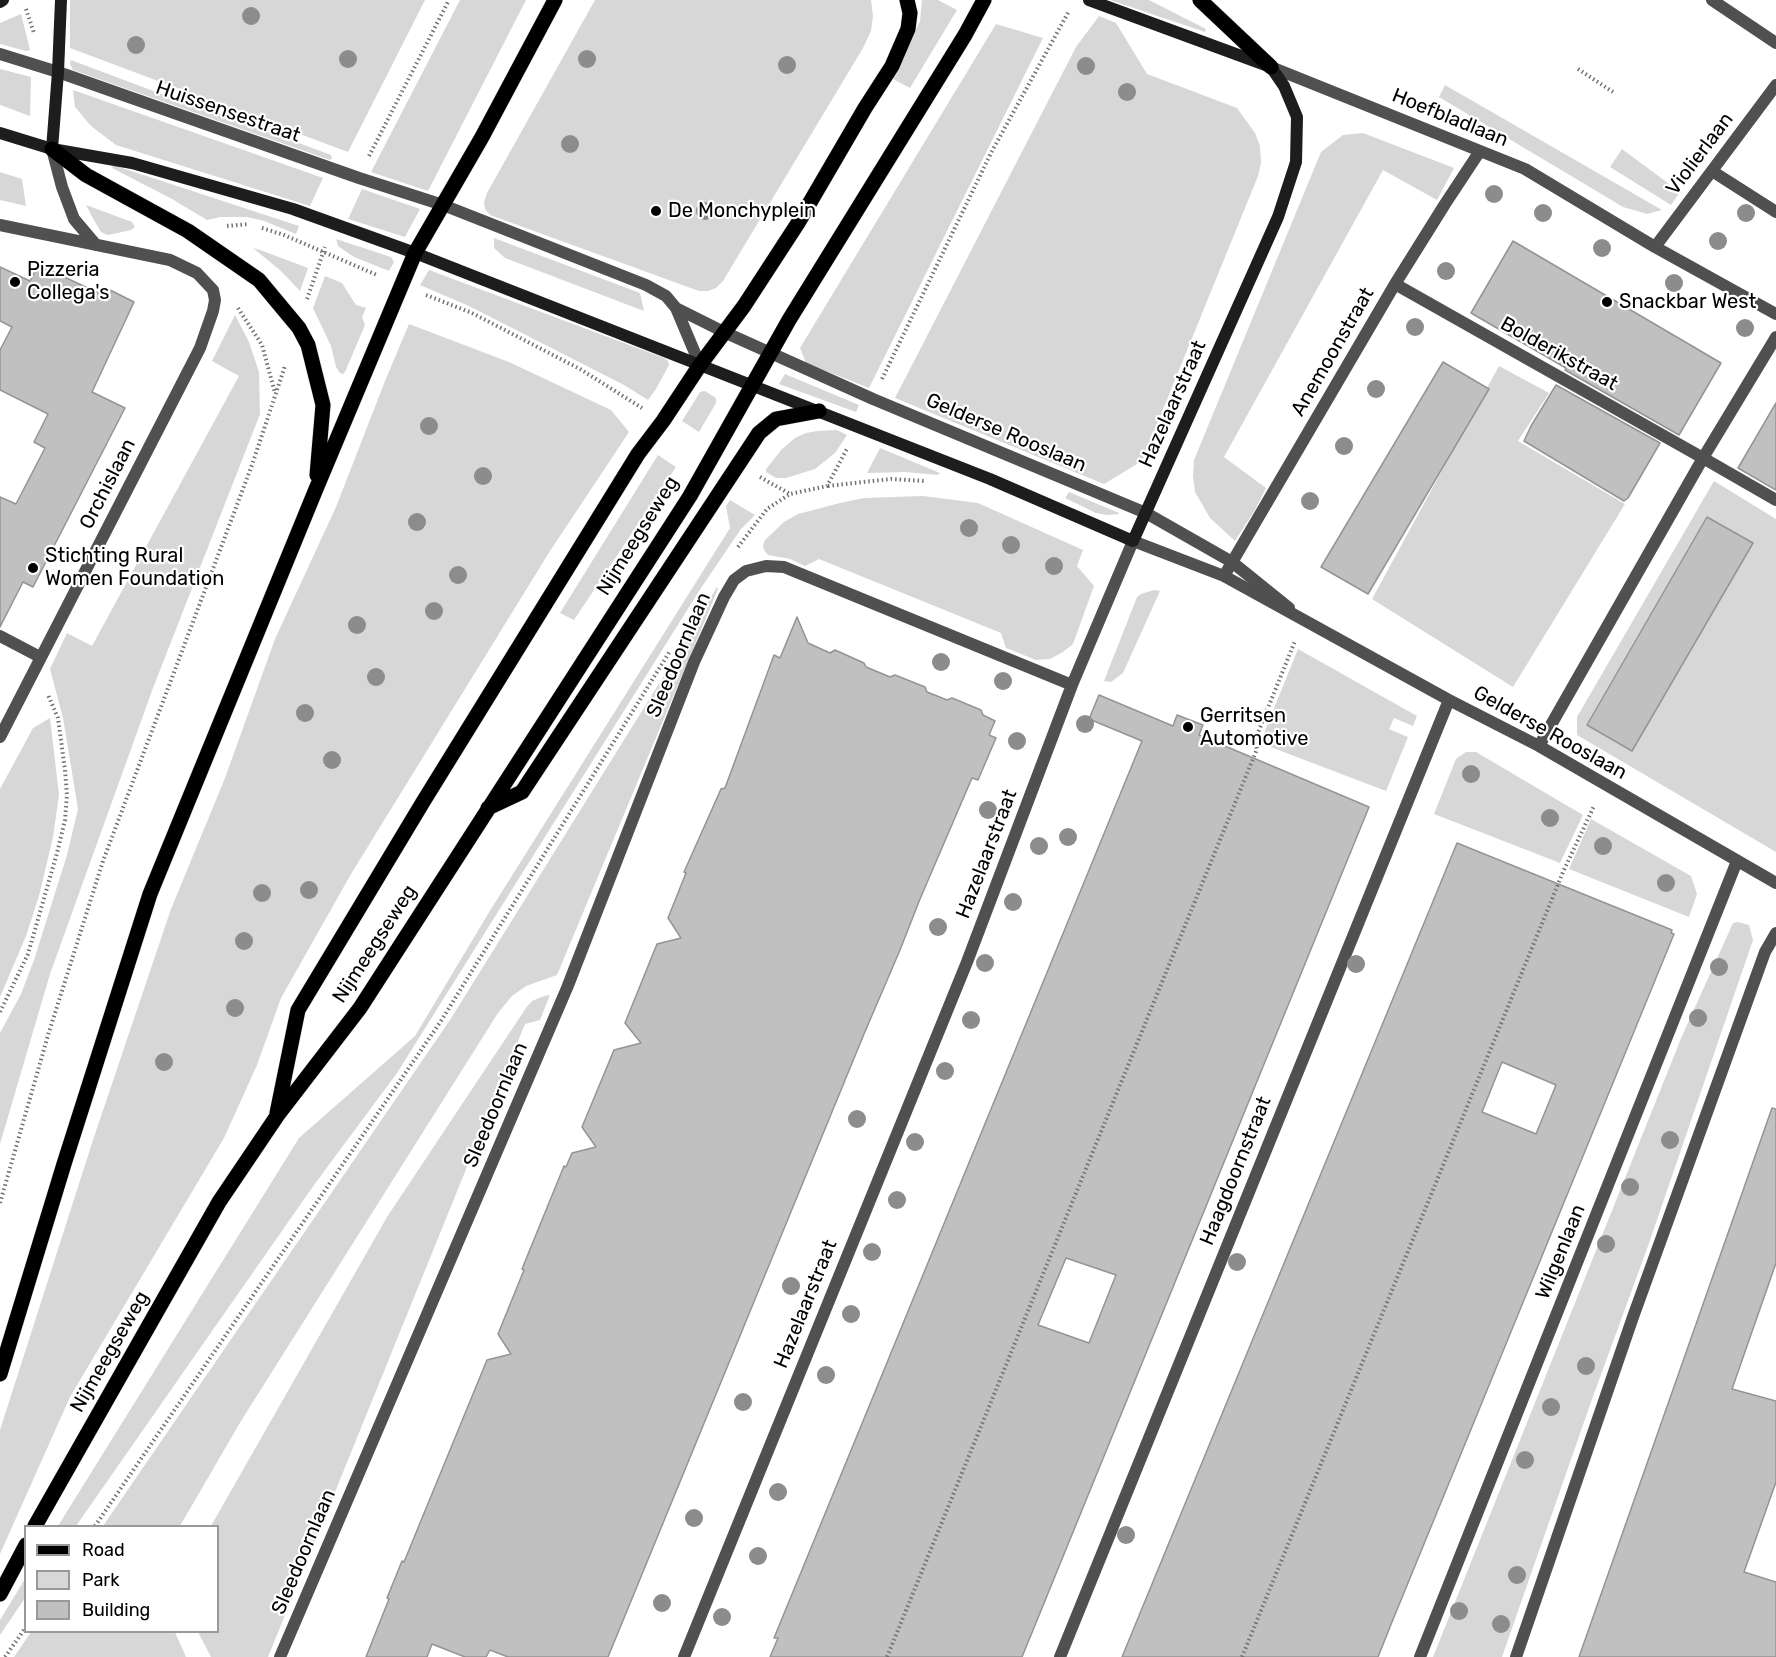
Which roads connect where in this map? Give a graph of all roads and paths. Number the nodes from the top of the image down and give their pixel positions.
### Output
1 (61, 0) edge
2 (449, 0) edge
3 (555, 0) edge
4 (907, 0) edge
5 (984, 0) edge
6 (1089, 0) edge
7 (1200, 0) edge
8 (1712, 0) edge
9 (1072, 6) dead end
10 (1776, 43) edge
11 (0, 54) edge
12 (1271, 67) junction
13 (1578, 69) dead end
14 (58, 72) junction
15 (1776, 85) edge
16 (1613, 92) dead end
17 (0, 133) edge
18 (52, 150) junction
19 (1480, 150) junction
20 (1712, 171) junction
21 (359, 178) junction
22 (443, 205) junction
23 (1776, 212) edge
24 (0, 225) edge
25 (334, 225) junction
26 (96, 245) junction
27 (1655, 247) junction
28 (415, 253) junction
29 (1395, 284) junction
30 (401, 285) junction
31 (213, 290) junction
32 (676, 308) junction
33 (1776, 314) edge
34 (724, 332) junction
35 (1776, 337) edge
36 (771, 353) junction
37 (700, 365) junction
38 (753, 386) junction
39 (276, 394) dead end
40 (873, 399) junction
41 (819, 411) junction
42 (663, 421) junction
43 (859, 427) junction
44 (1703, 458) junction
45 (738, 464) junction
46 (252, 465) dead end
47 (935, 482) dead end
48 (827, 486) junction
49 (315, 489) junction
50 (790, 494) junction
51 (1776, 500) edge
52 (1146, 513) junction
53 (1134, 541) junction
54 (736, 551) dead end
55 (1232, 562) junction
56 (1224, 576) junction
57 (1304, 620) junction
58 (0, 636) edge
59 (674, 645) dead end
60 (40, 657) junction
61 (33, 671) junction
62 (1072, 685) junction
63 (1449, 700) junction
64 (0, 737) edge
65 (1539, 746) junction
66 (1605, 784) junction
67 (489, 808) junction
68 (1737, 861) junction
69 (1776, 883) edge
70 (1776, 933) edge
71 (0, 1012) edge
72 (277, 1116) junction
73 (0, 1203) edge
74 (0, 1374) edge
75 (36, 1525) edge
76 (96, 1525) edge
77 (24, 1549) edge
78 (0, 1594) edge
79 (24, 1630) edge
80 (5, 1657) edge
81 (280, 1657) edge
82 (684, 1657) edge
83 (887, 1657) edge
84 (1059, 1657) edge
85 (1242, 1657) edge
86 (1420, 1657) edge
87 (1516, 1657) edge

1 - 14 street
2 - 21 path
3 - 22 main road
4 - 34 main road
5 - 36 main road
6 - 12 street, Hoefbladlaan
7 - 12 main road
8 - 10 street
9 - 40 path
11 - 14 street, Huissensestraat
12 - 19 street, Hoefbladlaan
12 - 52 street, Hazelaarstraat
13 - 16 path
14 - 18 street
14 - 21 street, Huissensestraat
15 - 20 street, Violierlaan
17 - 18 street
18 - 25 street
18 - 26 street
18 - 49 main road
19 - 27 street, Hoefbladlaan
19 - 29 street, Anemoonstraat
20 - 23 street
20 - 27 street, Violierlaan
21 - 22 street, Huissensestraat
22 - 28 main road
22 - 32 street
24 - 26 street
25 - 28 street
25 - 30 path
26 - 31 street
27 - 33 street, Hoefbladlaan
28 - 30 main road
28 - 37 street
29 - 44 street, Bolderikstraat
29 - 55 street, Anemoonstraat
30 - 42 path
30 - 49 main road
31 - 39 path
31 - 60 street, Orchislaan
32 - 34 street, Gelderse Rooslaan
32 - 37 street
34 - 36 street, Gelderse Rooslaan
34 - 37 main road
35 - 44 street
36 - 38 main road
36 - 40 street, Gelderse Rooslaan
37 - 38 street
37 - 42 main road
38 - 41 street, Gelderse Rooslaan
38 - 67 main road, Nijmeegseweg
40 - 52 street, Gelderse Rooslaan
41 - 43 street, Gelderse Rooslaan
41 - 45 main road
42 - 72 main road
43 - 48 path
43 - 53 street, Gelderse Rooslaan
44 - 51 street, Bolderikstraat
44 - 65 street
45 - 50 path
45 - 67 main road
46 - 73 path
47 - 48 path
48 - 50 path
49 - 74 main road
50 - 54 path
52 - 53 street, Hazelaarstraat
52 - 55 street, Gelderse Rooslaan
53 - 56 street, Gelderse Rooslaan
53 - 62 street, Hazelaarstraat
55 - 56 street, Anemoonstraat
55 - 57 street, Gelderse Rooslaan
56 - 57 street, Gelderse Rooslaan
57 - 63 street, Gelderse Rooslaan
57 - 83 path
58 - 60 street
59 - 76 path
60 - 61 street, Orchislaan
61 - 64 street, Orchislaan
61 - 71 path
62 - 81 street, Sleedoornlaan
62 - 82 street, Hazelaarstraat
63 - 65 street, Gelderse Rooslaan
63 - 84 street, Haagdoornstraat
65 - 66 street, Gelderse Rooslaan
66 - 68 street, Gelderse Rooslaan
66 - 85 path
67 - 72 main road, Nijmeegseweg
68 - 69 street, Gelderse Rooslaan
68 - 86 street, Wilgenlaan
70 - 87 street
72 - 75 main road, Nijmeegseweg
77 - 78 main road
79 - 80 path

